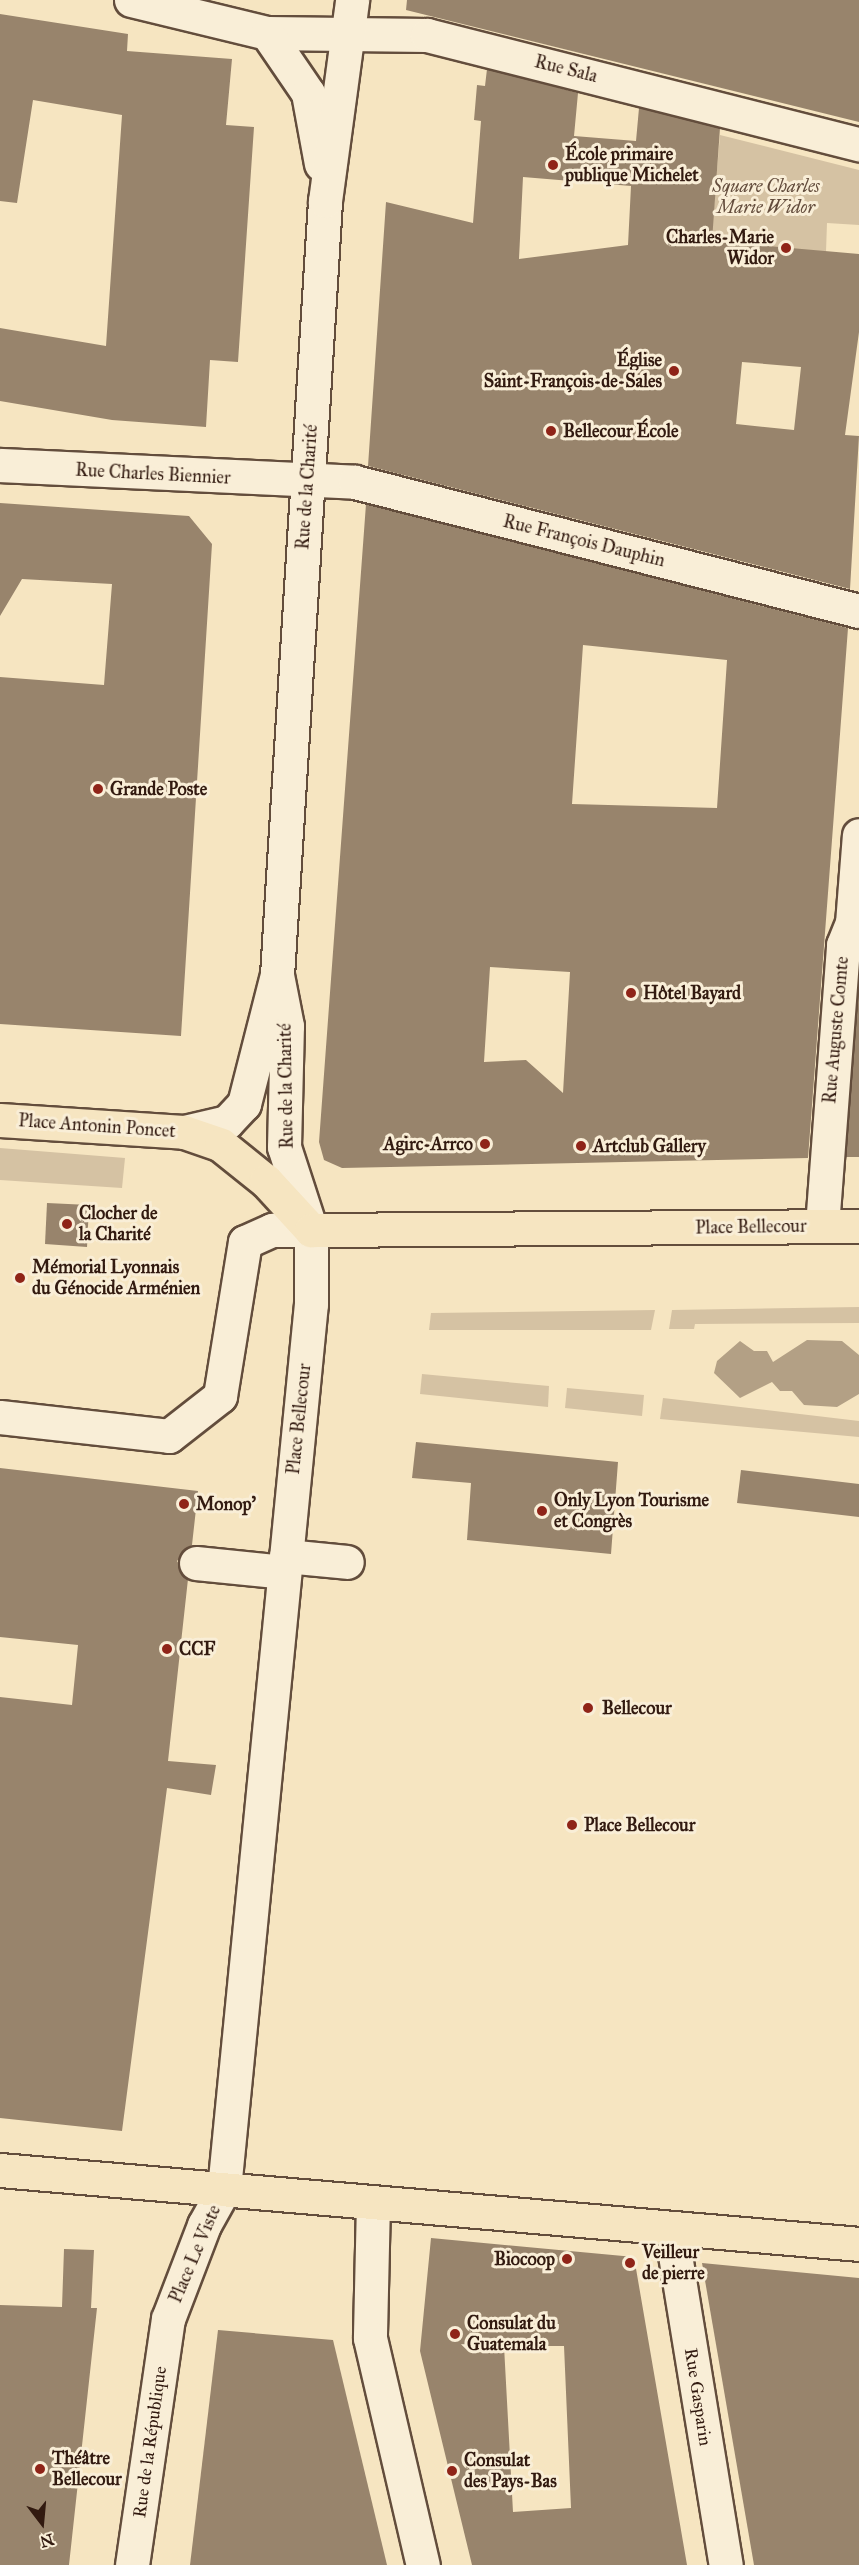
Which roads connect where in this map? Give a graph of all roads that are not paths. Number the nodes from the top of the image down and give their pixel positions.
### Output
1 (130, 0) edge
2 (352, 0) edge
3 (267, 33) junction
4 (350, 34) junction
5 (859, 144) edge
6 (325, 201) junction
7 (0, 465) edge
8 (307, 481) junction
9 (859, 611) edge
10 (859, 835) edge
11 (277, 975) junction
12 (0, 1120) edge
13 (184, 1132) junction
14 (822, 1226) junction
15 (859, 1226) edge
16 (311, 1230) junction
17 (0, 1417) edge
18 (346, 1562) dead end
19 (196, 1563) dead end
20 (285, 1564) junction
21 (0, 2170) edge
22 (224, 2189) junction
23 (373, 2202) junction
24 (676, 2228) junction
25 (859, 2244) edge
26 (168, 2319) joint
27 (132, 2565) edge
28 (423, 2565) edge
29 (726, 2565) edge

1 - 3 street, Rue Sala
2 - 4 street, Rue de la Charité
3 - 4 street, Rue Sala
3 - 6 street
4 - 5 street, Rue Sala
4 - 6 street, Rue de la Charité
6 - 8 street, Rue de la Charité
7 - 8 street, Rue Charles Biennier
8 - 9 street, Rue François Dauphin
8 - 11 street, Rue de la Charité
10 - 14 street, Rue Auguste Comte
11 - 13 street, Rue de la Charité
11 - 16 street, Rue de la Charité
12 - 13 main road, Place Antonin Poncet
13 - 16 main road, Place Antonin Poncet
14 - 15 main road, Place Bellecour
14 - 16 main road, Place Bellecour
16 - 17 street
16 - 20 street, Place Bellecour
18 - 20 street
19 - 20 street
20 - 22 street, Place Bellecour
21 - 22 main road
22 - 23 main road
22 - 26 street, Place Le Viste
23 - 24 main road
23 - 28 street
24 - 25 main road
24 - 29 street, Rue Gasparin
26 - 27 street, Rue de la République

